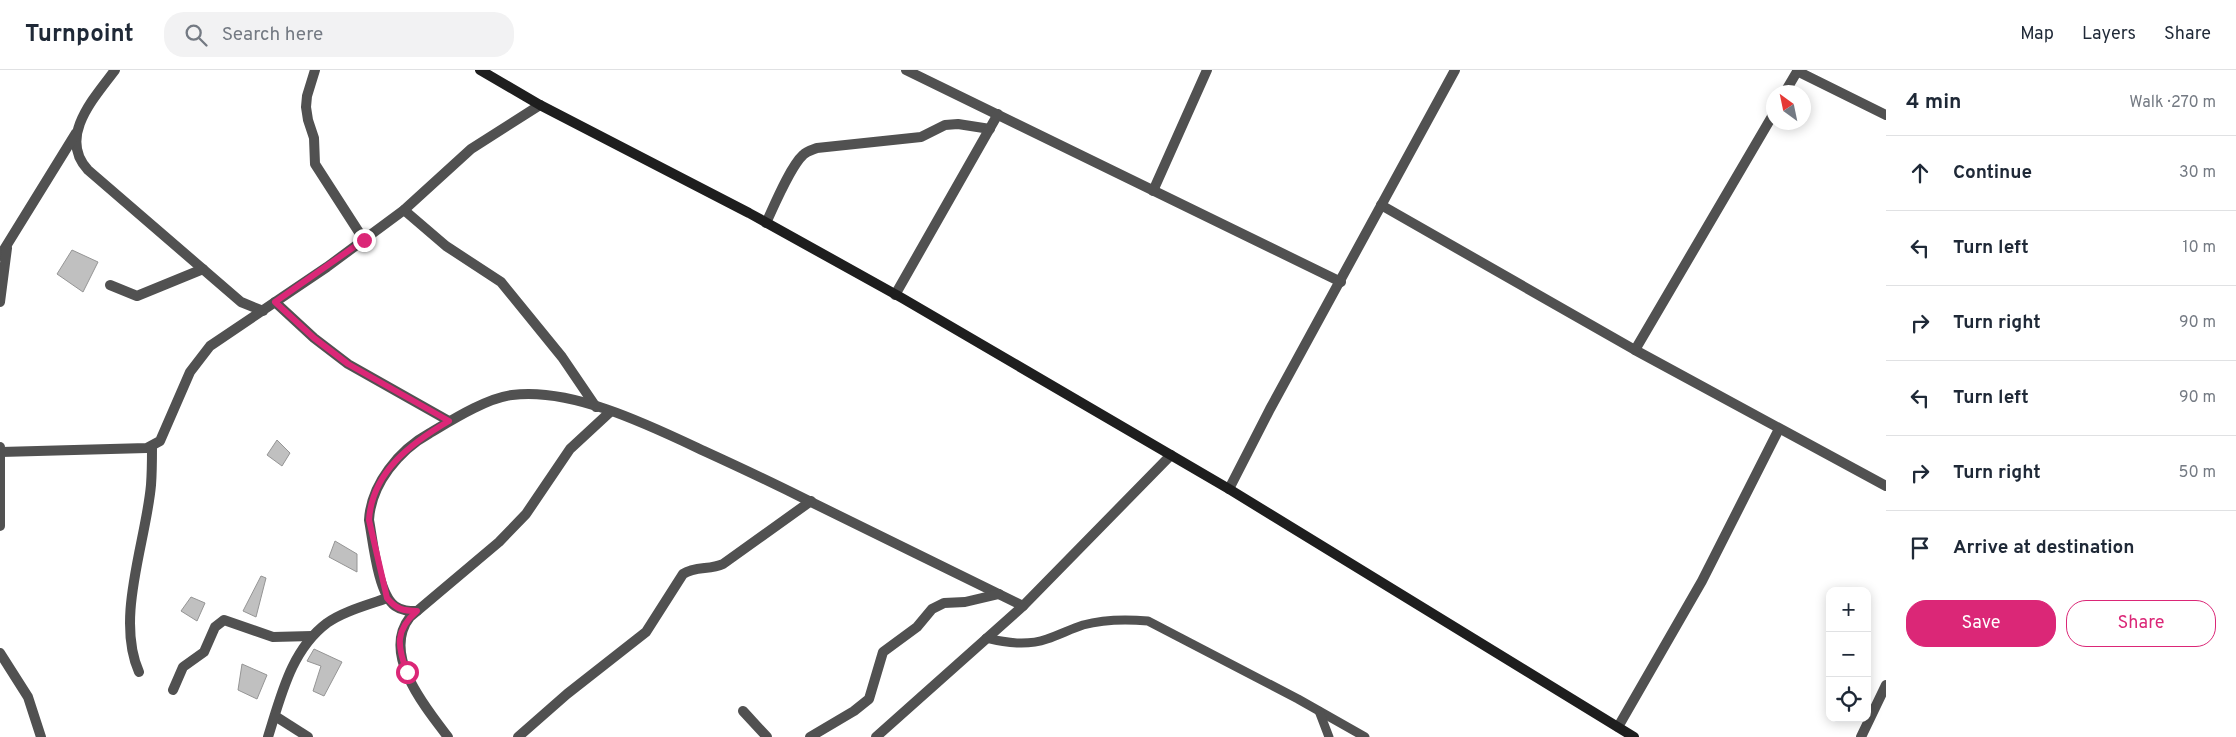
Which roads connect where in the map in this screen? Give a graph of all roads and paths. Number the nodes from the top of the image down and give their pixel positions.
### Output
1 (115, 70) edge
2 (315, 70) edge
3 (480, 70) edge
4 (906, 70) edge
5 (1207, 70) edge
6 (1455, 70) edge
7 (1797, 71) edge
8 (1789, 85) edge
9 (540, 105) junction
10 (998, 114) junction
11 (1886, 115) edge
12 (1766, 127) edge
13 (990, 129) junction
14 (76, 132) junction
15 (1153, 191) junction
16 (1381, 205) junction
17 (404, 210) junction
18 (766, 223) junction
19 (364, 240) junction
20 (7, 247) junction
21 (0, 256) edge
22 (203, 269) junction
23 (1341, 282) junction
24 (110, 285) dead end
25 (896, 295) junction
26 (0, 302) edge
27 (275, 302) junction
28 (263, 311) junction
29 (1636, 350) junction
30 (596, 407) junction
31 (610, 412) junction
32 (449, 421) junction
33 (1779, 429) junction
34 (0, 445) edge
35 (152, 447) junction
36 (1, 452) edge
37 (1171, 455) junction
38 (1886, 486) edge
39 (1229, 489) junction
40 (811, 501) junction
41 (0, 526) edge
42 (998, 594) junction
43 (387, 598) junction
44 (1023, 606) junction
45 (417, 611) junction
46 (312, 636) junction
47 (986, 638) junction
48 (0, 653) edge
49 (139, 672) dead end
50 (1886, 685) edge
51 (174, 690) dead end
52 (743, 711) dead end
53 (1319, 711) junction
54 (274, 716) junction
55 (1618, 727) junction
56 (41, 737) edge
57 (268, 737) edge
58 (308, 737) edge
59 (448, 737) edge
60 (518, 737) edge
61 (767, 737) edge
62 (810, 737) edge
63 (876, 737) edge
64 (1328, 737) edge
65 (1365, 737) edge
66 (1634, 737) edge
67 (1860, 737) edge

1 - 14 street
2 - 19 street
3 - 9 street
4 - 10 street
5 - 15 street
6 - 16 street
7 - 8 street
7 - 11 street
9 - 17 street
9 - 18 street
10 - 13 street
10 - 15 street
12 - 29 street
13 - 18 street
13 - 25 street
14 - 20 street
14 - 22 street
15 - 23 street
16 - 23 street
16 - 29 street
17 - 19 street
17 - 30 street
18 - 25 street
19 - 27 street
20 - 21 street
20 - 26 street
22 - 24 street
22 - 28 street
23 - 39 street
25 - 37 street
27 - 28 street
27 - 32 street
28 - 35 street
29 - 33 street
30 - 31 street
30 - 32 street
31 - 40 street
31 - 45 street
32 - 43 street
33 - 38 street
33 - 55 street
34 - 36 street
35 - 36 street
35 - 49 street
36 - 41 street
37 - 39 street
37 - 44 street
39 - 55 street
40 - 42 street
40 - 60 street
42 - 44 street
42 - 62 street
43 - 45 street
43 - 46 street
44 - 47 street
45 - 59 street
46 - 51 street
46 - 54 street
47 - 53 lane
47 - 63 street
48 - 56 street
50 - 67 street
52 - 61 street
53 - 64 lane
53 - 65 lane
54 - 57 street
54 - 58 street
55 - 66 street

